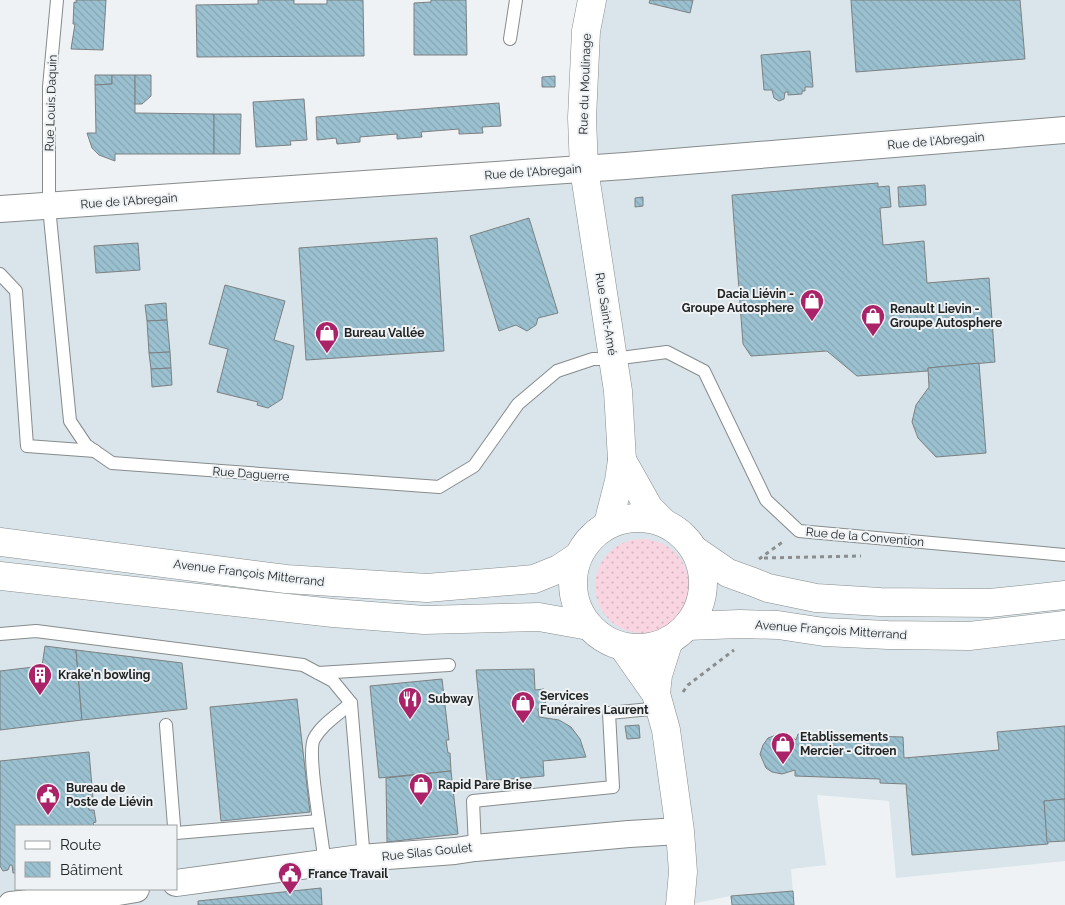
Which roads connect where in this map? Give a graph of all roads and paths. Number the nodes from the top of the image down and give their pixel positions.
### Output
1 (57, 0) edge
2 (516, 0) edge
3 (592, 0) edge
4 (510, 39) dead end
5 (1065, 130) edge
6 (584, 168) junction
7 (49, 206) junction
8 (0, 209) edge
9 (0, 274) edge
10 (613, 359) junction
11 (95, 451) junction
12 (622, 460) junction
13 (663, 522) junction
14 (608, 524) junction
15 (799, 531) junction
16 (0, 542) edge
17 (696, 552) junction
18 (1065, 555) edge
19 (577, 557) junction
20 (0, 576) edge
21 (763, 577) junction
22 (1065, 595) edge
23 (1065, 625) edge
24 (589, 626) junction
25 (678, 633) junction
26 (0, 634) edge
27 (736, 643) dead end
28 (623, 646) junction
29 (449, 665) dead end
30 (318, 673) junction
31 (666, 699) junction
32 (351, 703) junction
33 (166, 725) dead end
34 (319, 820) junction
35 (174, 825) edge
36 (680, 831) junction
37 (178, 833) edge
38 (475, 848) junction
39 (360, 858) junction
40 (325, 863) junction
41 (178, 883) edge
42 (130, 890) edge
43 (10, 905) edge
44 (680, 905) edge

1 - 7 lane, Rue Louis Daquin
2 - 4 lane
3 - 6 main road, Rue du Moulinage
5 - 6 street, Rue de l'Abregain
6 - 7 street, Rue de l'Abregain
6 - 10 main road, Rue Saint-Amé
7 - 8 street, Rue de l'Abregain
7 - 11 lane, Rue Daguerre
9 - 11 lane
10 - 11 lane, Rue Daguerre
10 - 12 main road, Rue Saint-Amé
10 - 15 lane, Rue de la Convention
12 - 13 main road
12 - 14 main road
13 - 14 main road
13 - 17 main road
14 - 19 main road
15 - 18 lane, Rue de la Convention
15 - 21 path
16 - 19 main road, Avenue François Mitterrand
17 - 21 main road
17 - 25 main road
19 - 24 main road
20 - 24 main road
21 - 22 main road
23 - 25 main road, Avenue François Mitterrand
24 - 28 main road
25 - 28 main road
25 - 31 main road
26 - 30 lane
27 - 31 path
28 - 31 main road
29 - 30 lane
30 - 32 lane
31 - 36 main road
31 - 38 lane
32 - 34 lane
32 - 39 lane
33 - 35 lane
34 - 37 lane
34 - 40 lane
36 - 38 street, Rue Silas Goulet
36 - 44 main road
38 - 39 street, Rue Silas Goulet
39 - 40 street, Rue Silas Goulet
40 - 41 street, Rue Silas Goulet
42 - 43 street

